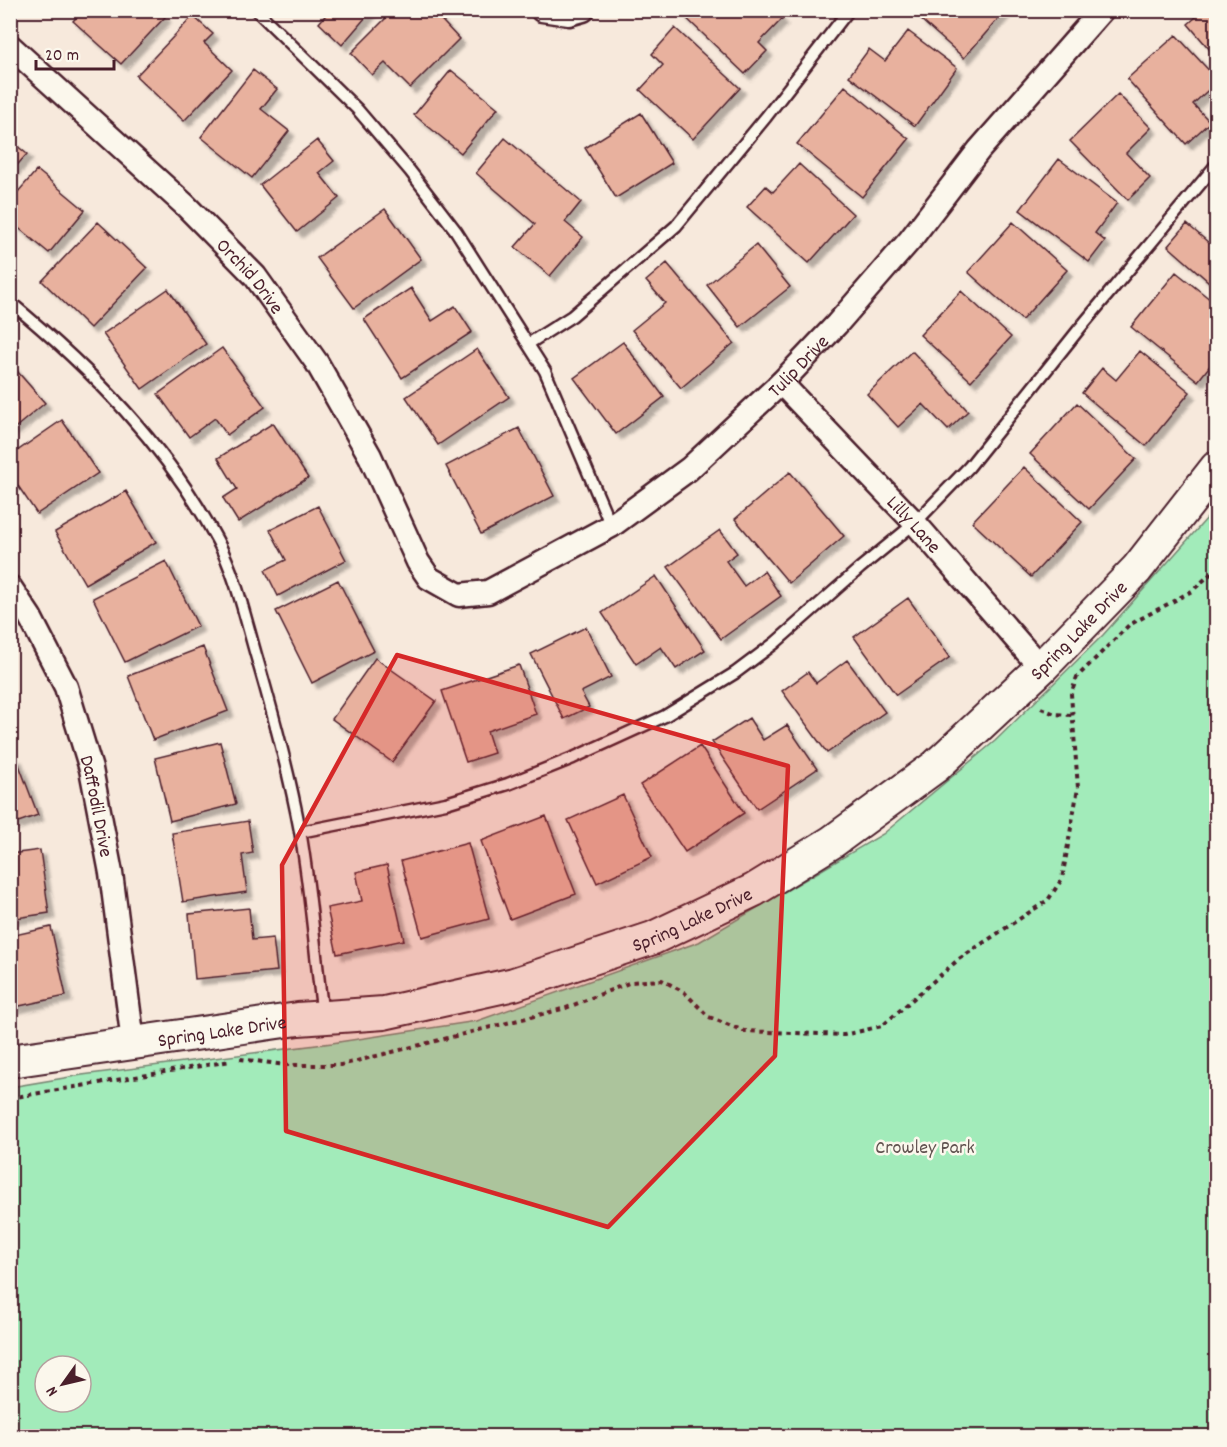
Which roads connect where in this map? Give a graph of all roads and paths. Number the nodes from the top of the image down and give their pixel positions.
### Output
1 (256, 10) edge
2 (542, 10) edge
3 (583, 10) edge
4 (849, 10) edge
5 (1100, 11) edge
6 (10, 46) edge
7 (1216, 165) edge
8 (10, 302) edge
9 (528, 344) junction
10 (781, 383) junction
11 (1216, 468) edge
12 (915, 523) junction
13 (611, 526) junction
14 (418, 562) joint
15 (10, 586) edge
16 (1041, 668) junction
17 (1039, 707) dead end
18 (1072, 715) dead end
19 (300, 832) junction
20 (323, 1019) junction
21 (133, 1042) junction
22 (10, 1061) edge

1 - 9 lane
2 - 3 street
4 - 9 lane
5 - 10 street, Tulip Drive
6 - 14 street, Orchid Drive
7 - 12 lane
8 - 19 lane
9 - 13 lane
10 - 12 street, Lilly Lane
10 - 13 street, Tulip Drive
11 - 16 street, Spring Lake Drive
12 - 16 street, Lilly Lane
12 - 19 lane
13 - 14 street, Tulip Drive
15 - 21 street, Daffodil Drive
16 - 20 street, Spring Lake Drive
17 - 18 path
19 - 20 lane
20 - 21 street, Spring Lake Drive
21 - 22 street, Spring Lake Drive

